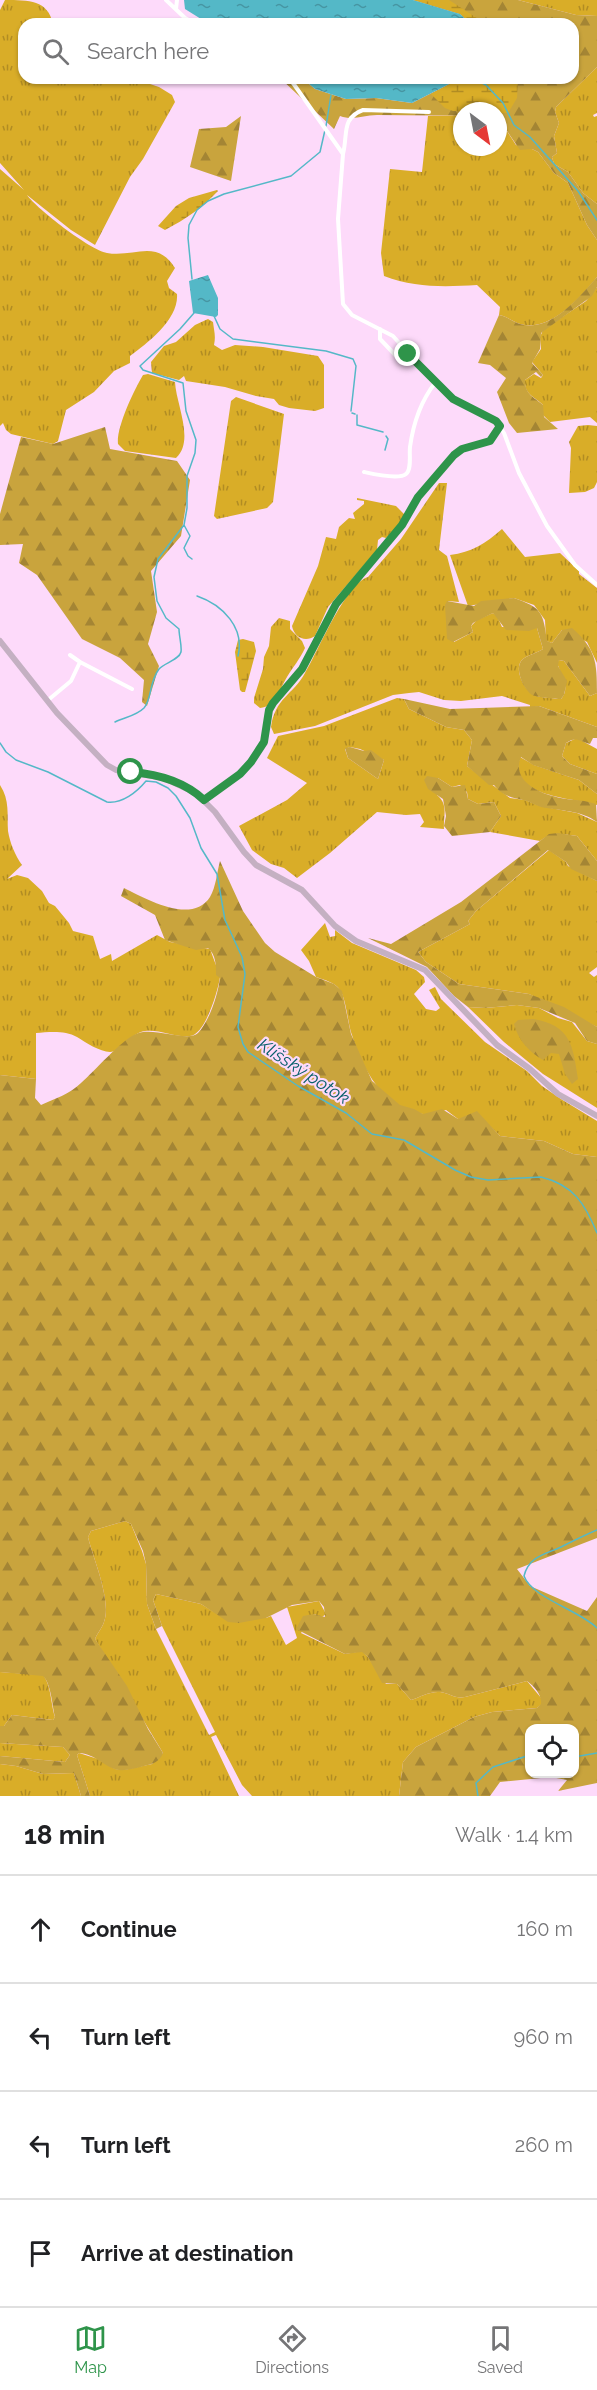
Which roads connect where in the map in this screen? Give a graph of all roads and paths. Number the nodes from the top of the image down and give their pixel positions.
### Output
1 (166, 0) edge
2 (177, 0) edge
3 (176, 9) junction
4 (188, 18) edge
5 (294, 84) edge
6 (429, 112) dead end
7 (343, 154) junction
8 (380, 329) junction
9 (408, 354) junction
10 (435, 383) junction
11 (500, 426) junction
12 (364, 472) dead end
13 (597, 585) edge
14 (0, 641) edge
15 (70, 655) dead end
16 (80, 662) junction
17 (132, 690) dead end
18 (47, 701) junction
19 (204, 800) junction
20 (597, 1116) edge

1 - 3 street
2 - 3 street
3 - 4 street
5 - 7 street
6 - 7 street
7 - 8 street
8 - 9 street
8 - 9 street
9 - 10 street
10 - 11 street
10 - 12 street
11 - 13 street
11 - 19 street
14 - 18 main road
15 - 16 street
16 - 17 street
16 - 18 street
18 - 19 main road
19 - 20 main road

